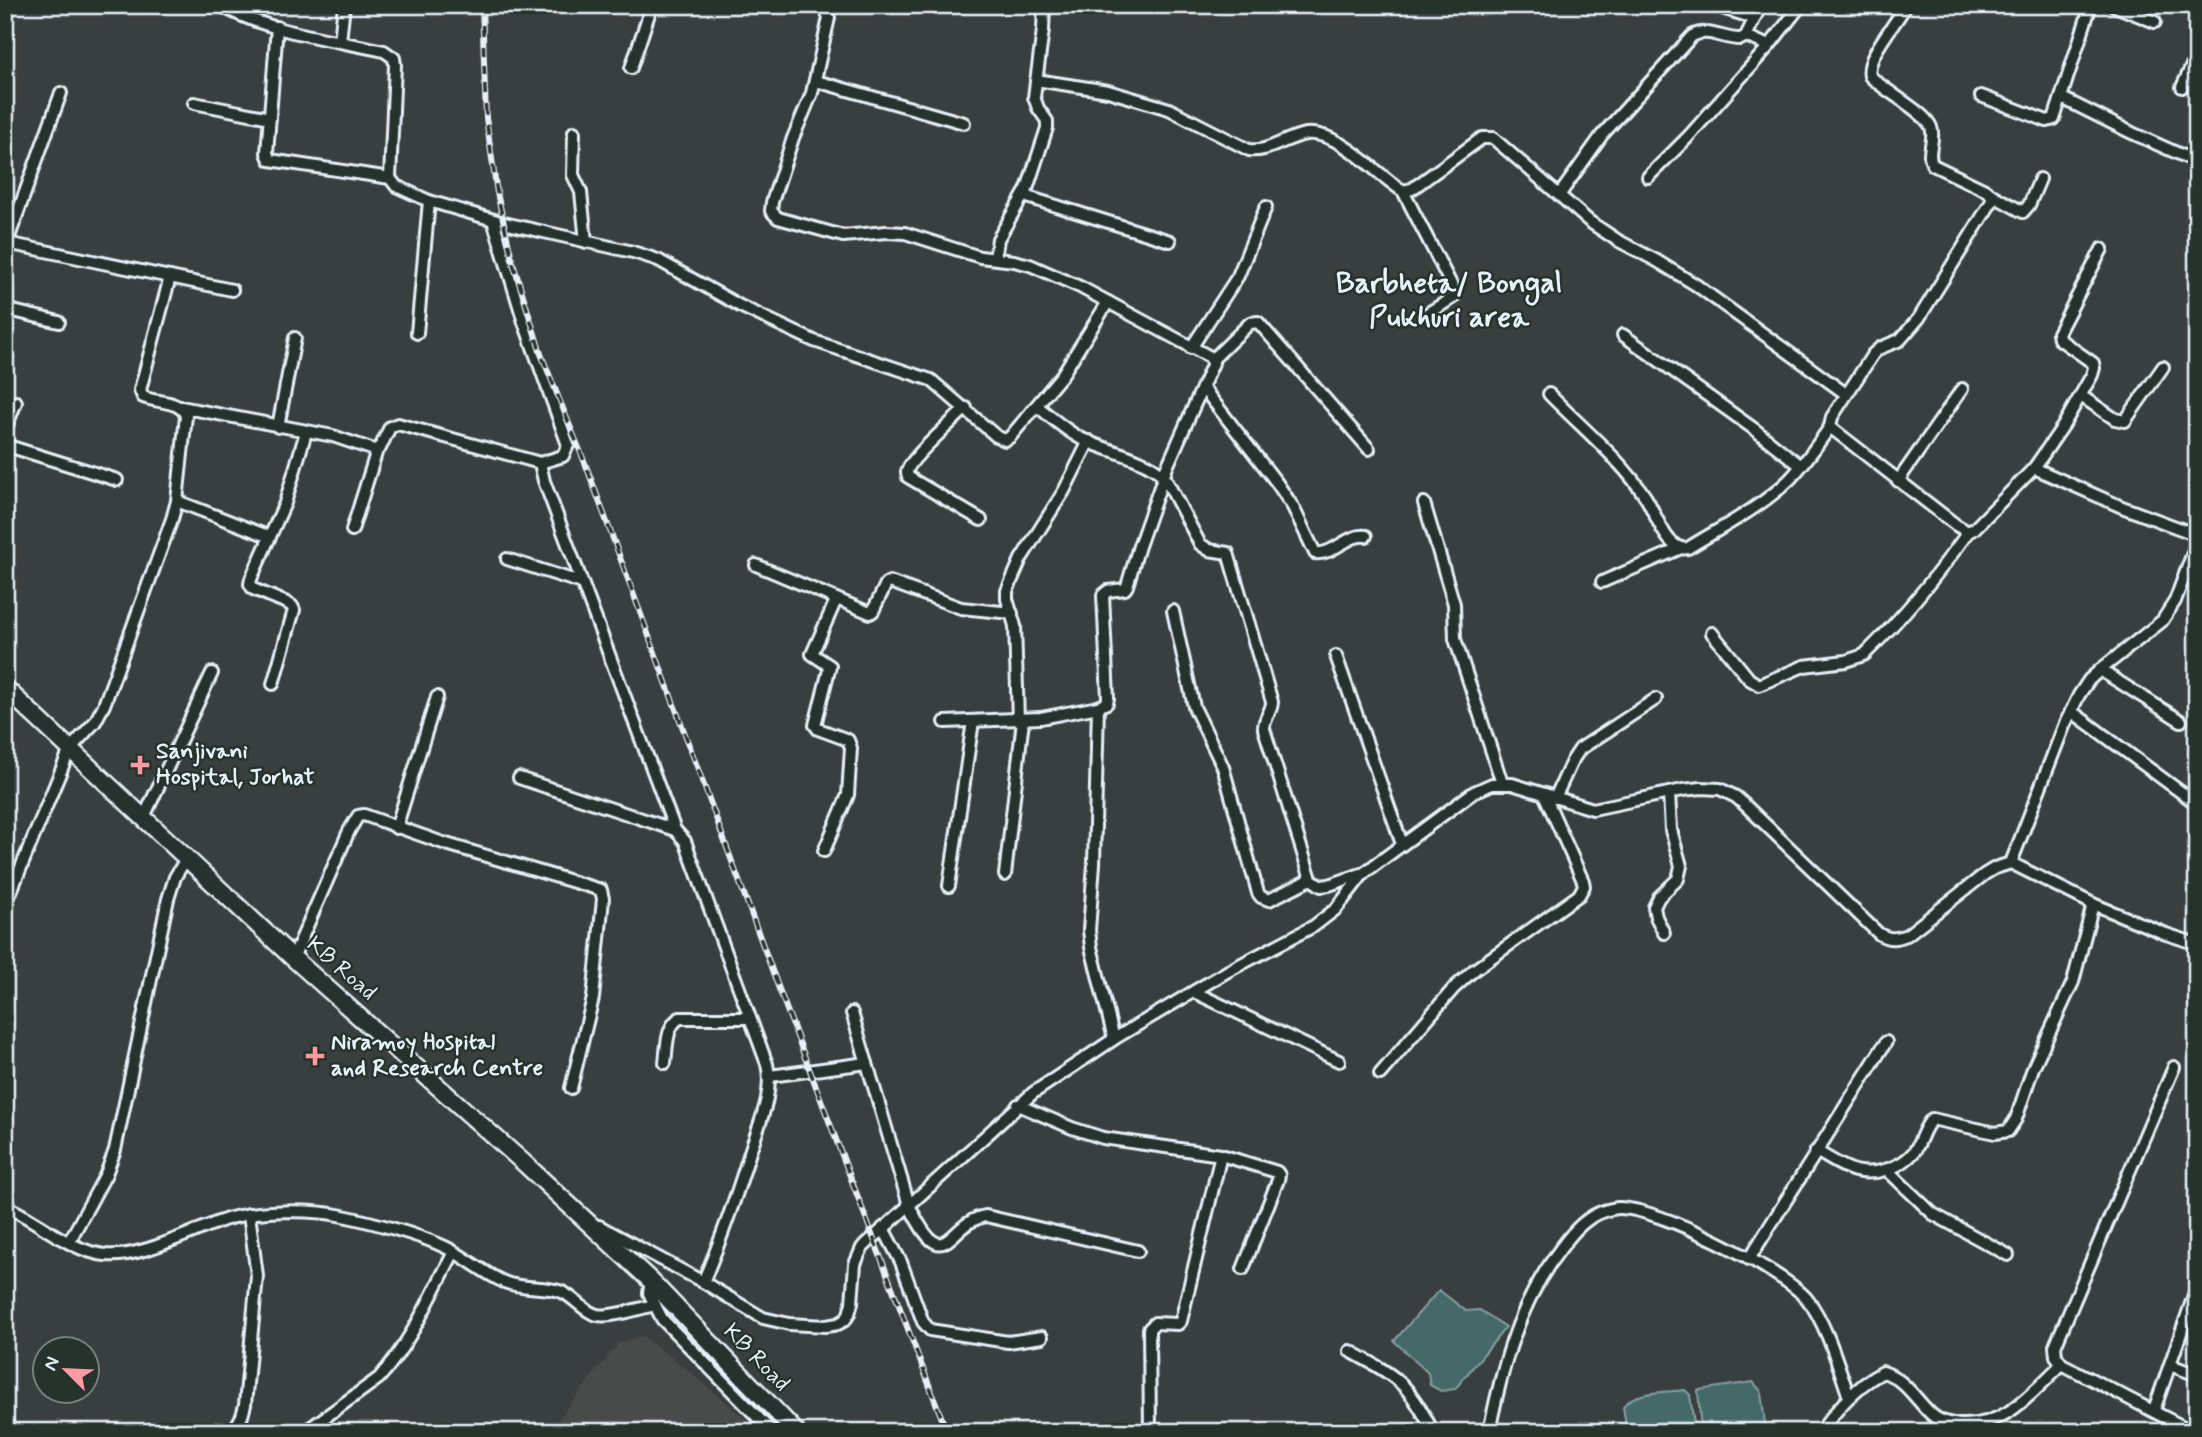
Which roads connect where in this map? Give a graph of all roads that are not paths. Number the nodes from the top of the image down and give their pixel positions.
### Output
1 (220, 5) edge
2 (344, 5) edge
3 (652, 5) edge
4 (1044, 5) edge
5 (1713, 5) edge
6 (1760, 5) edge
7 (1801, 5) edge
8 (1906, 5) edge
9 (2091, 5) edge
10 (2113, 5) edge
11 (825, 8) edge
12 (1754, 18) junction
13 (2155, 22) dead end
14 (277, 27) junction
15 (1746, 36) junction
16 (340, 41) junction
17 (1769, 46) junction
18 (2197, 55) edge
19 (631, 68) dead end
20 (1037, 80) junction
21 (816, 81) junction
22 (2182, 87) dead end
23 (61, 93) dead end
24 (1980, 96) dead end
25 (2062, 98) junction
26 (194, 103) dead end
27 (270, 118) junction
28 (964, 123) dead end
29 (574, 132) dead end
30 (2197, 162) edge
31 (1648, 177) dead end
32 (390, 178) junction
33 (2040, 179) dead end
34 (1403, 191) junction
35 (1559, 194) junction
36 (1992, 195) junction
37 (1024, 196) junction
38 (429, 201) junction
39 (1266, 207) dead end
40 (493, 220) junction
41 (586, 242) junction
42 (1170, 242) dead end
43 (6, 246) edge
44 (2102, 249) dead end
45 (995, 258) junction
46 (170, 277) junction
47 (232, 290) dead end
48 (1108, 302) junction
49 (5, 309) edge
50 (1428, 313) dead end
51 (59, 322) dead end
52 (417, 333) dead end
53 (1623, 335) dead end
54 (295, 338) dead end
55 (1191, 348) junction
56 (1212, 360) junction
57 (2163, 368) dead end
58 (1203, 388) junction
59 (1962, 389) dead end
60 (1549, 394) dead end
61 (1846, 394) junction
62 (2081, 396) junction
63 (16, 402) dead end
64 (1037, 406) junction
65 (181, 407) junction
66 (965, 408) junction
67 (278, 427) junction
68 (1830, 428) junction
69 (5, 430) edge
70 (306, 432) junction
71 (1089, 442) junction
72 (5, 444) edge
73 (1369, 449) dead end
74 (377, 450) junction
75 (540, 463) junction
76 (1801, 466) junction
77 (2034, 468) junction
78 (1164, 476) junction
79 (117, 480) dead end
80 (1898, 481) junction
81 (177, 500) junction
82 (1424, 503) dead end
83 (981, 520) dead end
84 (352, 530) dead end
85 (1968, 532) junction
86 (2197, 535) edge
87 (1366, 536) dead end
88 (270, 537) junction
89 (2197, 541) edge
90 (1679, 549) junction
91 (507, 559) dead end
92 (756, 565) dead end
93 (1602, 582) dead end
94 (582, 583) junction
95 (836, 600) junction
96 (1173, 611) dead end
97 (1012, 613) junction
98 (1712, 633) dead end
99 (1336, 656) dead end
100 (2100, 670) junction
101 (212, 673) dead end
102 (273, 684) dead end
103 (5, 688) edge
104 (437, 697) dead end
105 (1656, 699) dead end
106 (1098, 708) junction
107 (2071, 711) junction
108 (1021, 720) junction
109 (2181, 721) dead end
110 (945, 722) dead end
111 (973, 722) junction
112 (70, 749) junction
113 (519, 778) dead end
114 (1502, 783) junction
115 (1662, 794) junction
116 (1549, 796) junction
117 (2197, 804) edge
118 (144, 817) junction
119 (396, 828) junction
120 (675, 830) junction
121 (1402, 844) junction
122 (824, 851) dead end
123 (187, 856) junction
124 (2011, 863) junction
125 (1364, 873) junction
126 (1005, 875) dead end
127 (1311, 879) junction
128 (949, 886) dead end
129 (2093, 904) junction
130 (5, 906) edge
131 (1664, 933) dead end
132 (2197, 944) edge
133 (293, 958) junction
134 (1195, 992) junction
135 (852, 1013) dead end
136 (749, 1018) junction
137 (1114, 1039) junction
138 (1886, 1042) dead end
139 (1339, 1060) dead end
140 (664, 1063) dead end
141 (867, 1063) junction
142 (2174, 1067) dead end
143 (1380, 1074) dead end
144 (770, 1076) junction
145 (571, 1088) dead end
146 (1018, 1105) junction
147 (1816, 1152) junction
148 (1221, 1156) junction
149 (1886, 1170) junction
150 (909, 1205) junction
151 (5, 1206) edge
152 (249, 1214) junction
153 (581, 1216) junction
154 (883, 1228) junction
155 (69, 1242) junction
156 (1138, 1251) dead end
157 (454, 1252) junction
158 (2008, 1255) dead end
159 (1749, 1259) junction
160 (1242, 1269) dead end
161 (650, 1281) junction
162 (703, 1282) junction
163 (2197, 1287) edge
164 (655, 1305) junction
165 (1042, 1337) dead end
166 (1350, 1351) dead end
167 (2062, 1364) junction
168 (2169, 1365) junction
169 (2197, 1375) edge
170 (1849, 1397) junction
171 (2154, 1410) junction
172 (306, 1431) edge
173 (233, 1432) edge
174 (772, 1432) edge
175 (796, 1432) edge
176 (1150, 1432) edge
177 (1433, 1432) edge
178 (1489, 1432) edge
179 (1820, 1432) edge
180 (2193, 1432) edge

1 - 14 street
2 - 16 street
3 - 19 street
4 - 20 street
5 - 12 street
6 - 12 street
7 - 17 street
8 - 36 street
9 - 25 street
10 - 13 street
11 - 21 street
12 - 15 street
14 - 16 street
14 - 27 street
15 - 17 street
15 - 35 street
16 - 32 street
17 - 31 street
18 - 22 street
20 - 34 street
20 - 37 street
21 - 28 street
21 - 45 street
23 - 43 street
24 - 25 street
25 - 30 street
26 - 27 street
27 - 32 street
29 - 41 street
32 - 38 street
33 - 36 street
34 - 35 street
34 - 50 street
35 - 61 street
36 - 61 street
37 - 42 street
37 - 45 street
38 - 40 street
38 - 52 street
39 - 55 street
40 - 41 street
40 - 75 street
41 - 66 street
43 - 46 street
44 - 62 street
45 - 48 street
46 - 47 street
46 - 65 street
48 - 55 street
48 - 64 street
49 - 51 street
53 - 76 street
54 - 67 street
55 - 56 street
56 - 58 street
56 - 73 street
57 - 62 street
58 - 78 street
58 - 87 street
59 - 80 street
60 - 90 street
61 - 68 street
62 - 77 street
63 - 69 street
64 - 66 street
64 - 71 street
65 - 67 street
65 - 81 street
66 - 83 street
67 - 70 street
68 - 76 street
68 - 80 street
70 - 74 street
70 - 88 street
71 - 78 street
71 - 97 street
72 - 79 street
74 - 75 street
74 - 84 street
75 - 94 street
76 - 90 street
77 - 85 street
77 - 86 street
78 - 106 street
78 - 127 street
80 - 85 street
81 - 88 street
81 - 112 street
82 - 114 street
85 - 98 street
88 - 102 street
89 - 100 street
90 - 93 street
91 - 94 street
92 - 95 street
94 - 120 street
95 - 97 street
95 - 122 street
96 - 127 street
97 - 108 street
99 - 121 street
100 - 107 street
100 - 109 street
101 - 118 street
103 - 112 main road, KB Road
104 - 119 street
105 - 116 street
106 - 108 street
106 - 137 street
107 - 117 street
107 - 124 street
108 - 111 street
108 - 126 street
110 - 111 street
111 - 128 street
112 - 118 main road, KB Road
112 - 130 street
113 - 120 street
114 - 116 street
114 - 121 street
115 - 116 street
115 - 124 street
115 - 131 street
116 - 143 street
118 - 123 main road, KB Road
119 - 133 street
119 - 145 street
120 - 136 street
121 - 125 street
123 - 133 main road, KB Road
123 - 155 street
124 - 129 street
125 - 127 street
125 - 134 street
129 - 132 street
129 - 149 street
133 - 153 main road, KB Road
134 - 137 street
134 - 139 street
135 - 141 street
136 - 140 street
136 - 144 street
137 - 146 street
138 - 147 street
141 - 144 street
141 - 150 street
142 - 167 street
144 - 162 street
146 - 148 street
146 - 150 street
147 - 149 street
147 - 159 street
148 - 160 street
148 - 176 street
149 - 158 street
150 - 154 street
150 - 156 street
151 - 155 street
152 - 155 street
152 - 157 street
152 - 173 street
153 - 161 main road, KB Road
153 - 162 street
154 - 162 street
154 - 165 street
157 - 164 street
157 - 172 street
159 - 170 street
159 - 178 street
161 - 164 street
161 - 175 main road, KB Road
163 - 168 street
164 - 174 street
166 - 177 street
167 - 170 street
167 - 171 street
168 - 169 street
168 - 171 street
170 - 179 street
171 - 180 street

